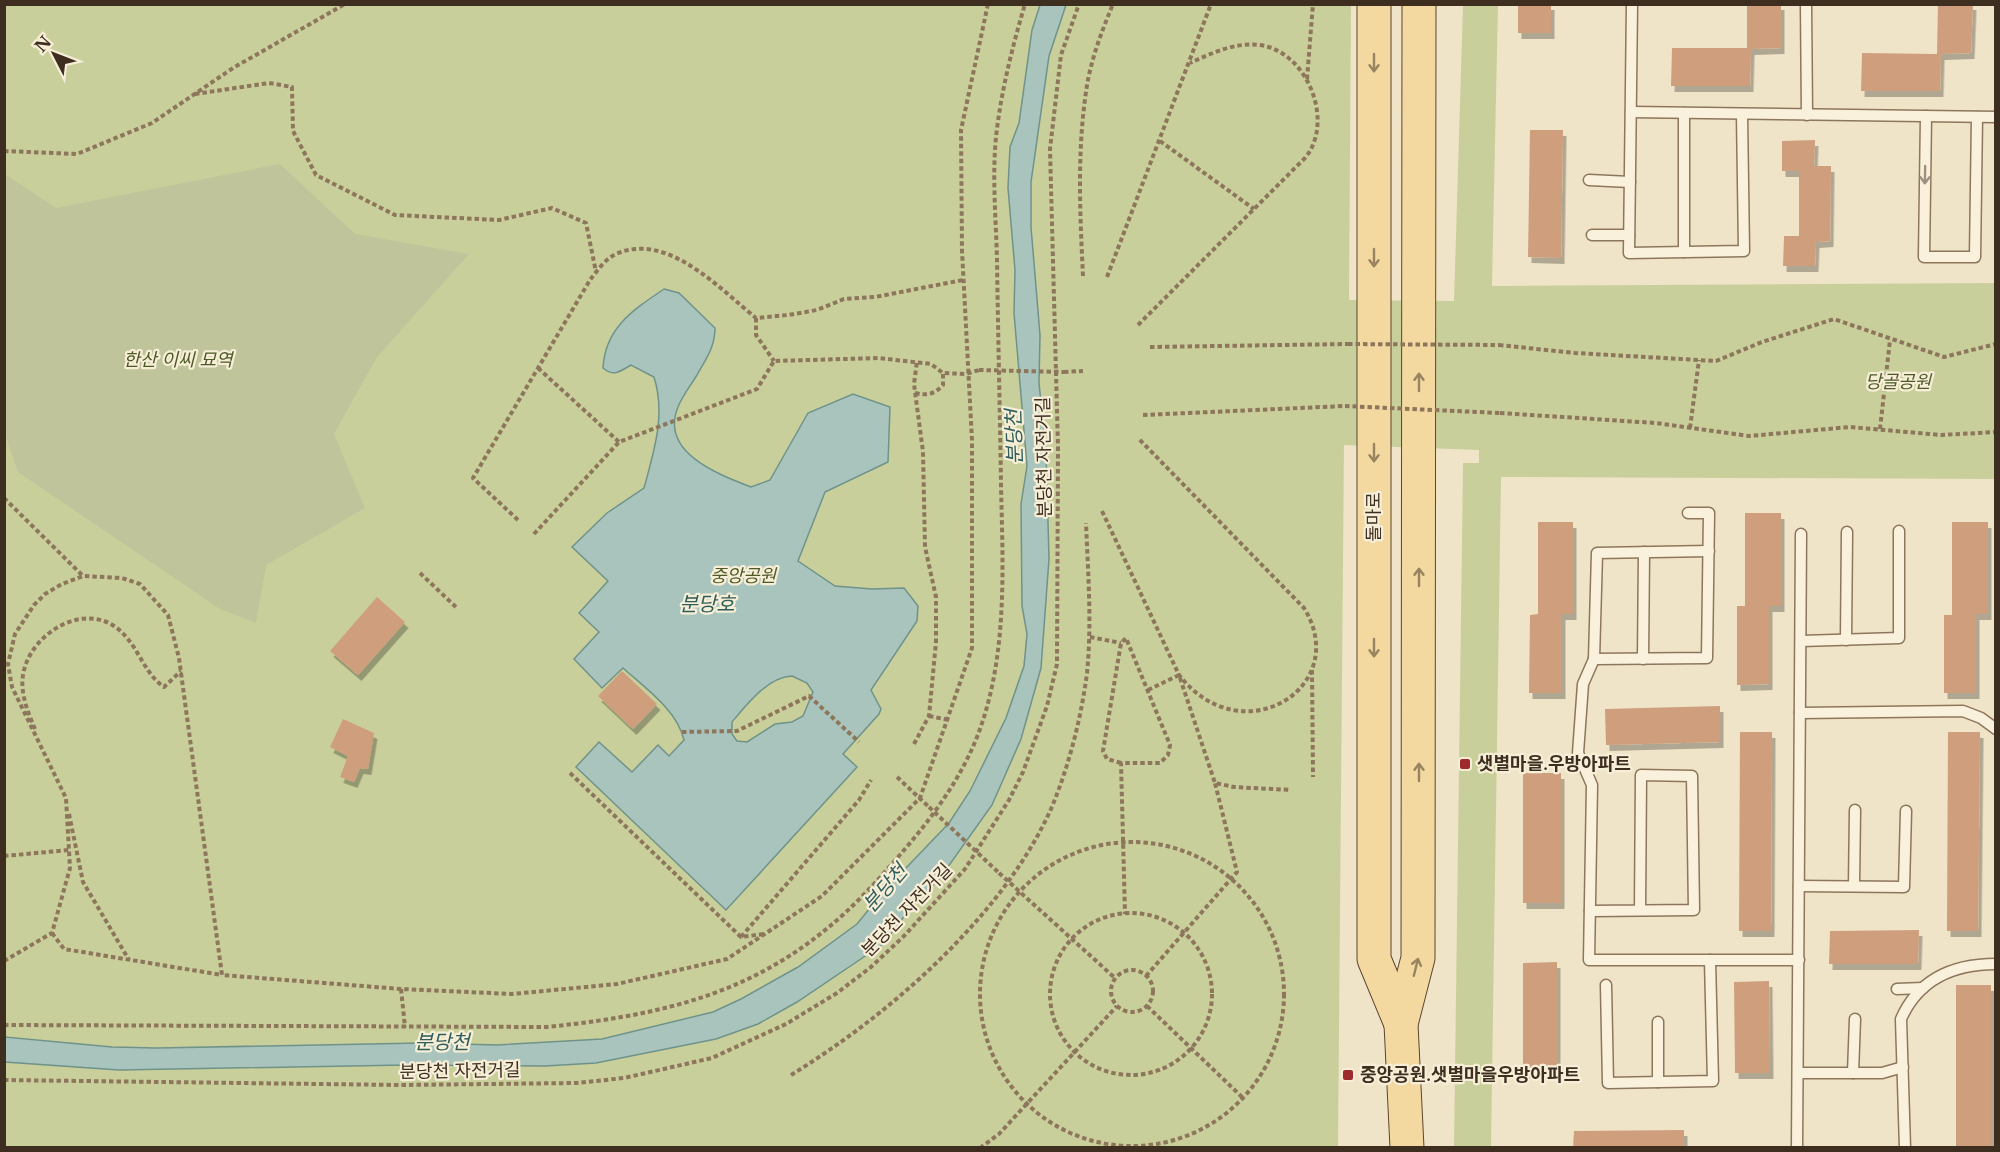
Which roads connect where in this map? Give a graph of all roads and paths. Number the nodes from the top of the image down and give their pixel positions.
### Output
1 (345, 4) edge
2 (988, 4) edge
3 (1025, 4) edge
4 (1078, 4) edge
5 (1113, 4) edge
6 (1211, 4) edge
7 (1313, 4) edge
8 (1374, 4) edge
9 (1419, 4) edge
10 (1632, 4) edge
11 (1806, 4) edge
12 (1190, 63) junction
13 (1307, 80) junction
14 (195, 94) junction
15 (1631, 112) junction
16 (1684, 113) junction
17 (1742, 114) junction
18 (1807, 115) junction
19 (1926, 116) junction
20 (1977, 117) junction
21 (1995, 117) edge
22 (1160, 141) junction
23 (4, 151) edge
24 (1589, 180) dead end
25 (1630, 182) junction
26 (1254, 209) junction
27 (1592, 235) dead end
28 (1629, 235) junction
29 (1684, 252) junction
30 (596, 273) junction
31 (1083, 276) dead end
32 (1107, 277) dead end
33 (963, 280) junction
34 (756, 318) junction
35 (1138, 326) dead end
36 (1890, 340) junction
37 (1995, 344) edge
38 (1150, 347) dead end
39 (1699, 360) junction
40 (774, 361) junction
41 (917, 361) junction
42 (538, 368) junction
43 (1083, 371) dead end
44 (969, 372) junction
45 (943, 373) junction
46 (915, 393) junction
47 (1143, 415) dead end
48 (1690, 428) junction
49 (1880, 429) junction
50 (1995, 432) edge
51 (1140, 439) dead end
52 (619, 442) junction
53 (4, 498) edge
54 (1102, 511) dead end
55 (1688, 513) dead end
56 (518, 520) dead end
57 (1086, 523) dead end
58 (1899, 531) dead end
59 (1847, 532) dead end
60 (534, 534) dead end
61 (1802, 534) dead end
62 (1708, 551) junction
63 (1644, 552) junction
64 (420, 573) dead end
65 (83, 576) junction
66 (457, 608) dead end
67 (1090, 637) junction
68 (1846, 639) junction
69 (1801, 641) junction
70 (1122, 643) junction
71 (1594, 659) junction
72 (1643, 659) junction
73 (1312, 665) junction
74 (181, 671) junction
75 (1179, 675) junction
76 (1148, 690) junction
77 (1800, 713) junction
78 (929, 716) junction
79 (949, 720) junction
80 (30, 723) junction
81 (1995, 729) edge
82 (682, 732) dead end
83 (859, 742) dead end
84 (914, 744) dead end
85 (1122, 763) junction
86 (570, 773) dead end
87 (897, 777) dead end
88 (1313, 777) dead end
89 (871, 780) dead end
90 (1215, 783) junction
91 (1291, 790) dead end
92 (66, 798) junction
93 (920, 798) junction
94 (1856, 810) dead end
95 (1906, 811) dead end
96 (1122, 843) junction
97 (69, 850) junction
98 (4, 856) edge
99 (1230, 879) junction
100 (1008, 881) junction
101 (1799, 886) junction
102 (1854, 886) junction
103 (1019, 890) junction
104 (1640, 910) junction
105 (1590, 911) junction
106 (1125, 914) junction
107 (1183, 932) junction
108 (52, 933) junction
109 (766, 934) junction
110 (741, 938) junction
111 (1072, 938) junction
112 (129, 960) junction
113 (1710, 960) junction
114 (1799, 960) junction
115 (4, 961) edge
116 (1995, 963) edge
117 (222, 975) junction
118 (1146, 975) junction
119 (1115, 978) junction
120 (1606, 985) dead end
121 (1923, 988) junction
122 (401, 989) junction
123 (1898, 989) dead end
124 (1117, 1006) junction
125 (1147, 1006) junction
126 (1856, 1019) dead end
127 (1658, 1022) dead end
128 (1401, 1024) junction
129 (4, 1025) edge
130 (405, 1027) junction
131 (1191, 1049) junction
132 (1074, 1053) junction
133 (1903, 1067) junction
134 (1798, 1073) junction
135 (1853, 1073) junction
136 (790, 1075) dead end
137 (4, 1080) edge
138 (1658, 1082) junction
139 (1242, 1097) junction
140 (1027, 1105) junction
141 (980, 1148) edge
142 (1407, 1148) edge
143 (1797, 1148) edge
144 (1905, 1148) edge

1 - 14 path
2 - 33 path
3 - 130 path
4 - 137 path, 분당천 자전거길
5 - 31 path
6 - 12 path
7 - 13 path
8 -> 128 main road, 돌마로
128 -> 9 main road, 돌마로
10 - 15 lane
11 - 18 lane
12 - 13 path
12 - 22 path
13 - 26 path
14 - 23 path
14 - 30 path
15 - 16 lane
15 - 25 lane
16 - 17 lane
16 - 29 lane
17 - 18 lane
17 - 29 lane
18 - 19 lane
19 - 20 lane
19 -> 20 lane
20 - 21 lane
22 - 26 path
22 - 32 path
24 - 25 lane
25 - 28 lane
26 - 35 path
27 - 28 lane
28 - 29 lane
30 - 34 path
30 - 42 path
33 - 34 path
33 - 44 path
34 - 40 path
36 - 37 path
36 - 39 path
36 - 49 path
38 - 39 path, bridge
39 - 48 path
40 - 41 path
40 - 52 path
41 - 45 path
41 - 46 path
42 - 52 path
42 - 56 path
43 - 44 path, bridge
44 - 45 path
44 - 79 path
45 - 46 path
46 - 78 path
47 - 48 path, bridge
48 - 49 path
49 - 50 path
51 - 73 path
52 - 60 path
53 - 65 path
54 - 75 path
55 - 62 lane
57 - 67 path
58 - 68 lane
59 - 68 lane
61 - 69 lane
62 - 63 lane
62 - 72 lane
63 - 71 lane
63 - 72 lane
64 - 66 path
65 - 74 path
65 - 80 path
67 - 70 path
67 - 100 path
68 - 69 lane
69 - 77 lane
70 - 76 path
70 - 85 path
71 - 72 lane
71 - 105 lane
73 - 75 path
73 - 88 path
74 - 80 path
74 - 117 path
75 - 76 path
75 - 90 path
76 - 85 path
77 - 81 lane
77 - 101 lane
78 - 79 path
78 - 84 path
79 - 93 path
80 - 92 path
82 - 83 path
85 - 96 path
86 - 110 path
87 - 93 path
89 - 110 path
90 - 91 path
90 - 99 path
92 - 97 path
92 - 112 path
93 - 100 path, bridge
93 - 109 path
94 - 102 lane
95 - 102 lane
96 - 99 path
96 - 103 path
96 - 106 path
97 - 98 path
97 - 108 path
99 - 107 path
99 - 139 path
100 - 103 path
100 - 136 path
101 - 102 lane
101 - 114 lane
103 - 111 path
103 - 140 path
104 - 104 lane
104 - 105 lane
105 - 113 lane
106 - 107 path
106 - 111 path
107 - 118 path
107 - 131 path
108 - 112 path
108 - 115 path
109 - 110 path
109 - 122 path
111 - 119 path
111 - 132 path
112 - 117 path
113 - 114 lane
113 - 138 lane
114 - 134 lane
116 - 121 lane
117 - 122 path
118 - 119 path
118 - 125 path
119 - 124 path
120 - 138 lane
121 - 123 lane
121 - 133 lane
122 - 130 path
124 - 125 path
124 - 132 path
125 - 131 path
126 - 135 lane
127 - 138 lane
128 - 142 main road, 돌마로
129 - 130 path
131 - 132 path
131 - 139 path
132 - 140 path
133 - 135 lane
133 - 144 lane
134 - 135 lane
134 - 143 lane
139 - 140 path
140 - 141 path

